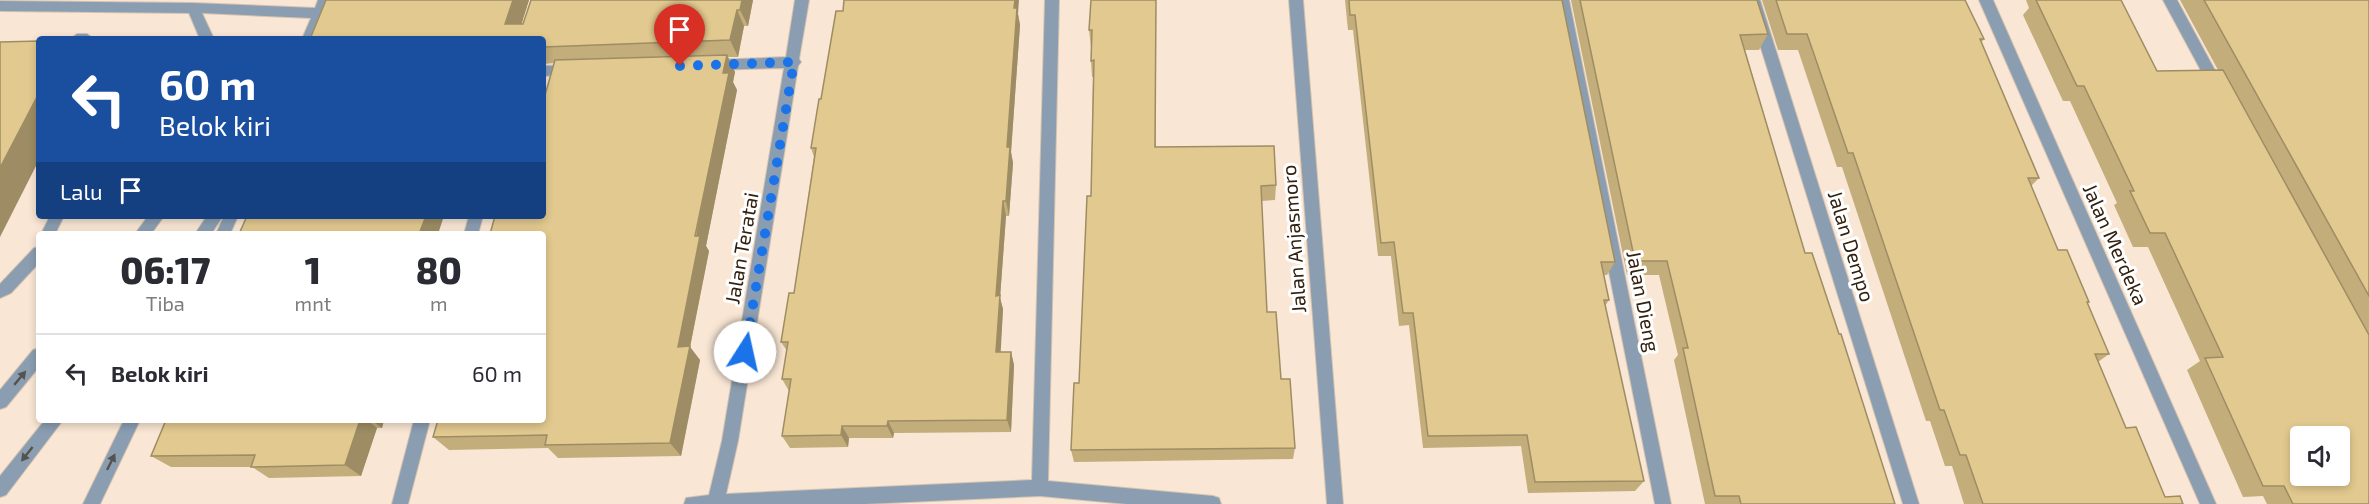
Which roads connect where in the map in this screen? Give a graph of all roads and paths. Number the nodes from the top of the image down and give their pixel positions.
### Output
1 (802, 0) edge
2 (1052, 0) edge
3 (1296, 0) edge
4 (1562, 0) edge
5 (1753, 0) edge
6 (1986, 0) edge
7 (2170, 0) edge
8 (67, 3) edge
9 (0, 6) edge
10 (323, 7) edge
11 (193, 8) junction
12 (206, 36) edge
13 (310, 36) edge
14 (794, 62) junction
15 (698, 65) edge
16 (591, 69) edge
17 (546, 71) edge
18 (2227, 105) edge
19 (154, 219) edge
20 (214, 219) edge
21 (144, 231) edge
22 (204, 231) edge
23 (36, 256) edge
24 (0, 291) edge
25 (36, 359) edge
26 (0, 402) edge
27 (52, 423) edge
28 (131, 423) edge
29 (421, 423) edge
30 (1040, 488) junction
31 (0, 489) edge
32 (716, 502) junction
33 (91, 504) edge
34 (400, 504) edge
35 (692, 504) edge
36 (1213, 504) edge
37 (1335, 504) edge
38 (1663, 504) edge
39 (1911, 504) edge
40 (2208, 504) edge

1 - 14 street, Jalan Teratai
2 - 30 street
3 - 37 street, Jalan Anjasmoro
4 - 38 street, Jalan Dieng
5 - 39 street, Jalan Dempo
6 - 40 street, Jalan Merdeka
7 - 18 street
8 - 9 street
8 - 11 street
10 - 11 street
10 - 13 street
11 - 12 street
14 - 15 street
14 - 32 street, Jalan Teratai
16 - 17 street
19 - 21 street
20 - 22 street
23 - 24 street
26 -> 25 street
27 -> 31 street
33 -> 28 street
29 - 34 street
30 - 32 street
30 - 36 street
32 - 35 street

